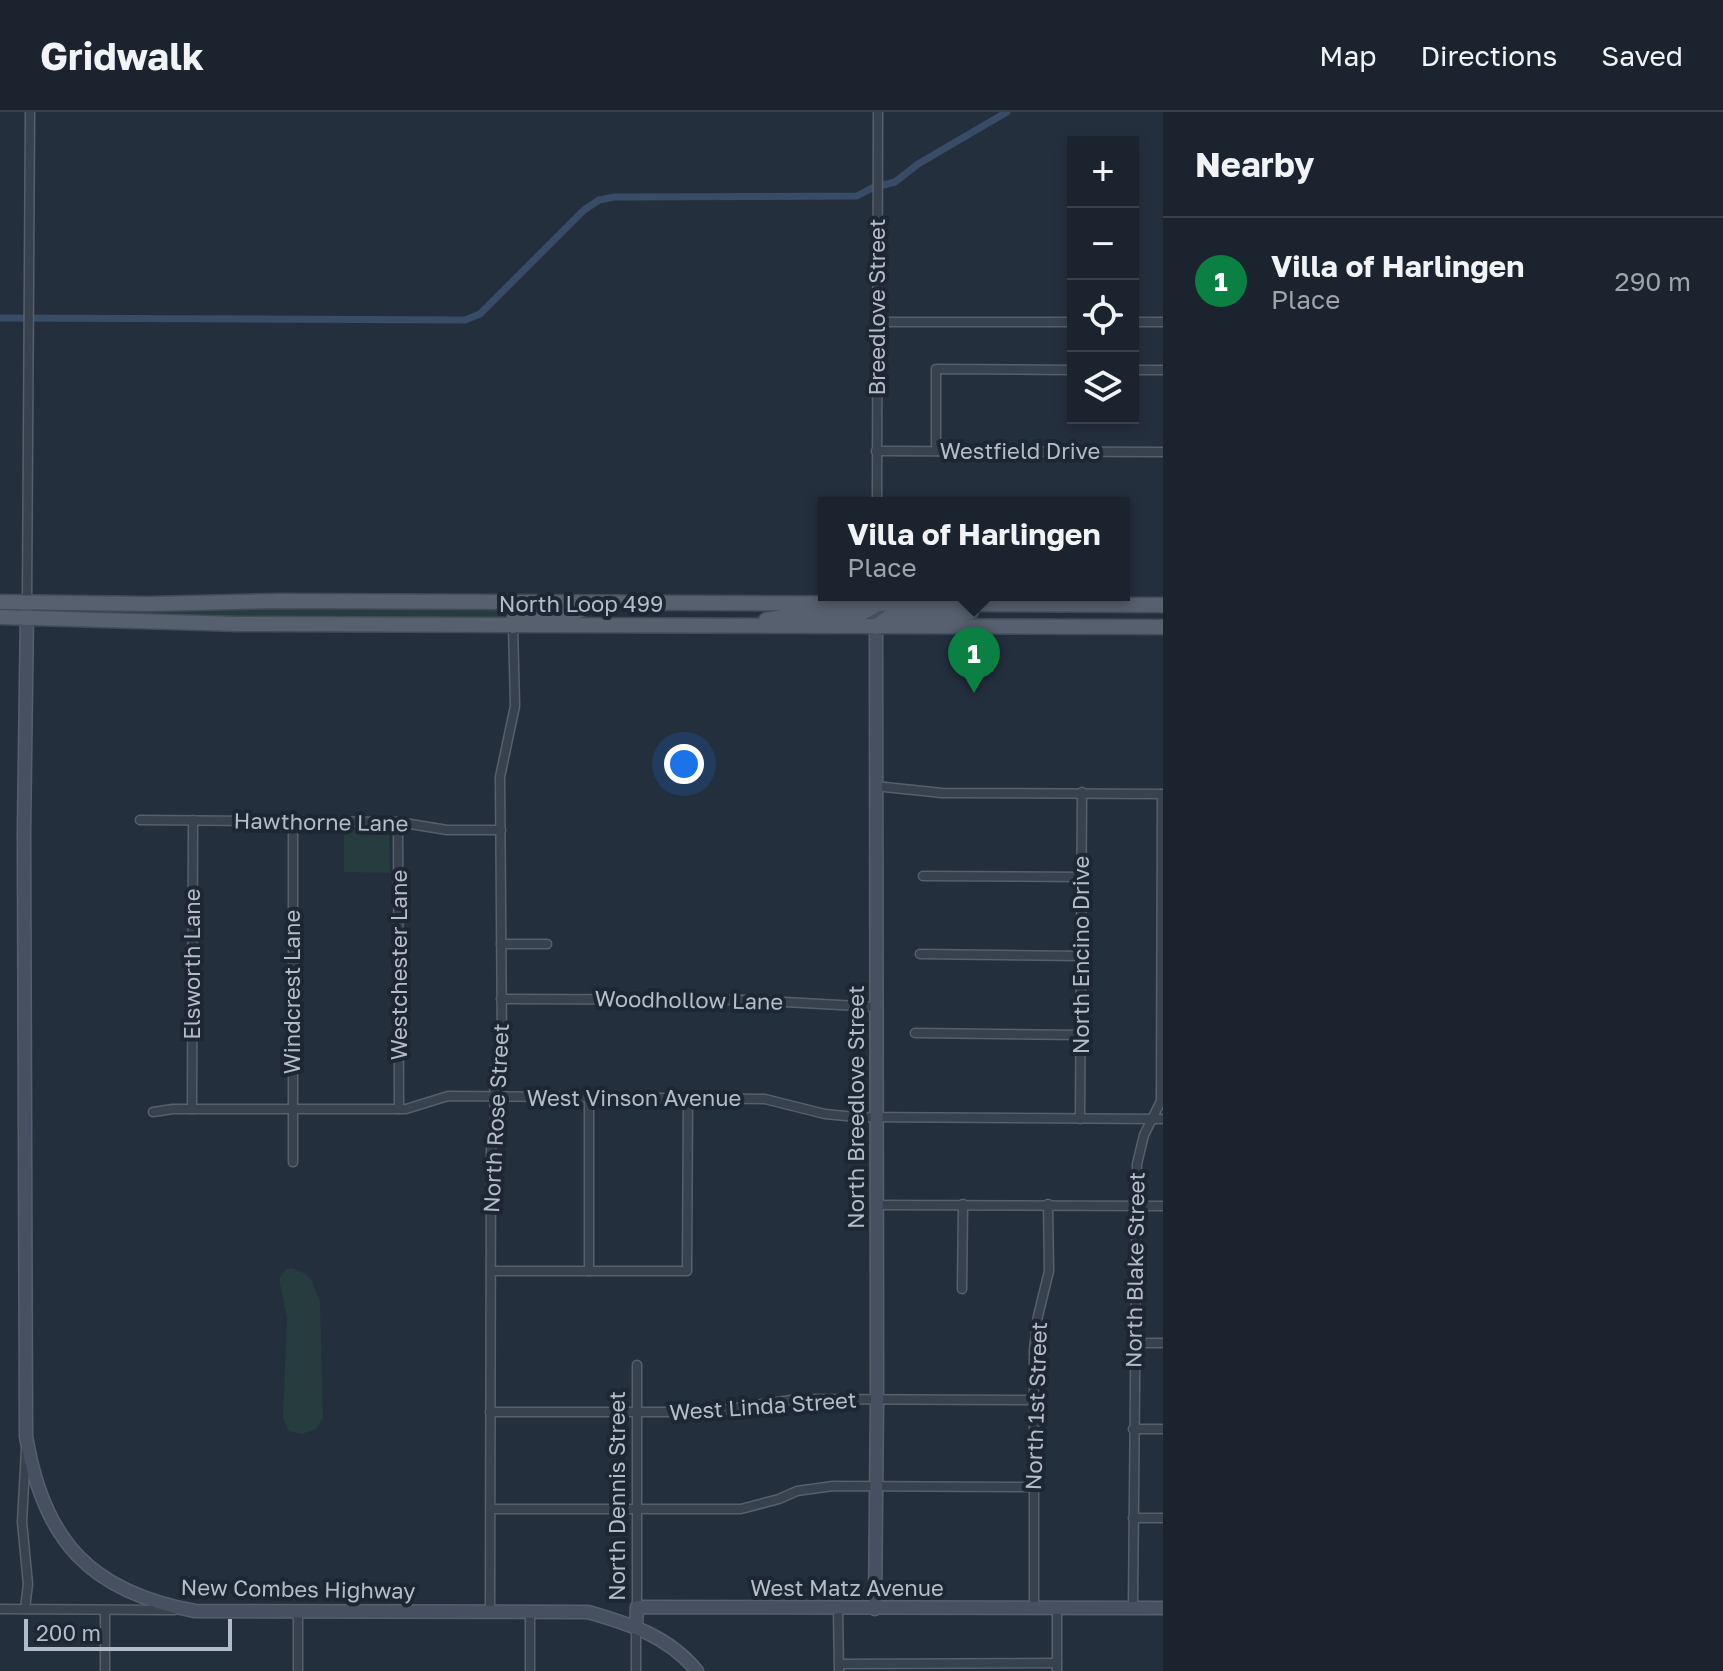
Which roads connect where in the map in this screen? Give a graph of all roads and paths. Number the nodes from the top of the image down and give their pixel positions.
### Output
1 (30, 112) edge
2 (878, 112) edge
3 (877, 322) junction
4 (1067, 322) edge
5 (1139, 322) edge
6 (1163, 322) edge
7 (1067, 370) edge
8 (1139, 370) edge
9 (1163, 370) edge
10 (876, 451) junction
11 (936, 451) junction
12 (1163, 452) edge
13 (877, 497) edge
14 (818, 601) edge
15 (875, 601) edge
16 (876, 601) edge
17 (903, 601) edge
18 (0, 602) edge
19 (593, 603) junction
20 (1011, 605) junction
21 (1163, 605) edge
22 (27, 610) junction
23 (0, 617) edge
24 (513, 626) junction
25 (734, 627) junction
26 (876, 627) junction
27 (1163, 627) edge
28 (875, 786) junction
29 (1082, 792) junction
30 (1162, 794) edge
31 (140, 820) dead end
32 (193, 820) junction
33 (293, 822) junction
34 (398, 822) junction
35 (501, 830) junction
36 (923, 876) dead end
37 (1081, 877) junction
38 (501, 944) junction
39 (547, 944) dead end
40 (920, 954) dead end
41 (1081, 956) junction
42 (501, 999) junction
43 (876, 1007) junction
44 (915, 1033) dead end
45 (1080, 1035) junction
46 (496, 1097) junction
47 (589, 1098) junction
48 (688, 1099) junction
49 (192, 1109) junction
50 (292, 1109) junction
51 (399, 1109) junction
52 (153, 1112) dead end
53 (876, 1117) junction
54 (1080, 1119) junction
55 (1158, 1119) edge
56 (293, 1162) dead end
57 (963, 1204) junction
58 (1048, 1204) junction
59 (877, 1205) junction
60 (1135, 1206) junction
61 (1163, 1206) edge
62 (491, 1271) junction
63 (589, 1271) junction
64 (962, 1289) dead end
65 (1134, 1343) junction
66 (1163, 1343) edge
67 (637, 1365) dead end
68 (877, 1399) junction
69 (1035, 1400) junction
70 (490, 1412) junction
71 (638, 1412) junction
72 (1133, 1429) junction
73 (1163, 1429) edge
74 (26, 1436) junction
75 (877, 1487) junction
76 (1033, 1487) junction
77 (637, 1507) junction
78 (491, 1509) junction
79 (1133, 1518) junction
80 (1163, 1518) edge
81 (637, 1607) junction
82 (1133, 1608) junction
83 (1163, 1608) edge
84 (0, 1609) edge
85 (25, 1609) junction
86 (838, 1609) junction
87 (875, 1609) junction
88 (1034, 1609) junction
89 (1057, 1609) junction
90 (105, 1610) junction
91 (195, 1611) junction
92 (298, 1611) junction
93 (490, 1611) junction
94 (530, 1611) junction
95 (636, 1626) junction
96 (1057, 1667) edge
97 (839, 1668) edge
98 (105, 1671) edge
99 (298, 1671) edge
100 (530, 1671) edge
101 (636, 1671) edge
102 (697, 1671) edge

1 - 22 street, New Combes Highway
2 - 3 street, Breedlove Street
3 - 4 street
3 - 10 street, Breedlove Street
5 - 6 street
7 - 11 street
8 - 9 street
10 - 11 street, Westfield Drive
10 - 13 street, Breedlove Street
11 - 12 street, Westfield Drive
14 - 19 main road, North Loop 499
15 - 25 main road
16 - 26 street, North Breedlove Street
17 - 20 main road, North Loop 499
18 - 22 main road, North Loop 499
19 - 22 main road, North Loop 499
19 - 24 main road
20 - 21 main road, North Loop 499
20 - 26 main road
22 - 23 main road, North Loop 499
22 - 24 main road, North Loop 499
22 - 74 street, New Combes Highway
24 - 25 main road, North Loop 499
24 - 35 street, North Rose Street
25 - 26 main road, North Loop 499
26 - 27 main road, North Loop 499
26 - 28 street, North Breedlove Street
28 - 29 street
28 - 43 street, North Breedlove Street
29 - 30 street
29 - 37 street, North Encino Drive
30 - 55 street, North Blake Street
31 - 32 street, Hawthorne Lane
32 - 33 street, Hawthorne Lane
32 - 49 street, Elsworth Lane
33 - 34 street, Hawthorne Lane
33 - 50 street, Windcrest Lane
34 - 35 street, Hawthorne Lane
34 - 51 street, Westchester Lane
35 - 38 street, North Rose Street
36 - 37 street
37 - 41 street, North Encino Drive
38 - 39 street
38 - 42 street, North Rose Street
40 - 41 street
41 - 45 street, North Encino Drive
42 - 43 street, Woodhollow Lane
42 - 46 street, North Rose Street
43 - 53 street, North Breedlove Street
44 - 45 street
45 - 54 street, North Encino Drive
46 - 47 street, West Vinson Avenue
46 - 51 street, West Vinson Avenue
46 - 62 street, North Rose Street
47 - 48 street, West Vinson Avenue
47 - 63 street
48 - 53 street, West Vinson Avenue
48 - 63 street
49 - 50 street, West Vinson Avenue
49 - 52 street, West Vinson Avenue
50 - 51 street, West Vinson Avenue
50 - 56 street, Windcrest Lane
53 - 54 street, West Vinson Avenue
53 - 59 street, North Breedlove Street
54 - 55 street, West Vinson Avenue
55 - 60 street, North Blake Street
57 - 58 street
57 - 59 street
57 - 64 street
58 - 60 street
58 - 69 street, North 1st Street
59 - 68 street, North Breedlove Street
60 - 61 street
60 - 65 street, North Blake Street
62 - 63 street
62 - 70 street, North Rose Street
65 - 66 street
65 - 72 street, North Blake Street
67 - 71 street, North Dennis Street
68 - 69 street, West Linda Street
68 - 71 street, West Linda Street
68 - 75 street, North Breedlove Street
69 - 76 street, North 1st Street
70 - 71 street, West Linda Street
70 - 78 street, North Rose Street
71 - 77 street, North Dennis Street
72 - 73 street
72 - 79 street, North Blake Street
74 - 85 street
74 - 91 street, New Combes Highway
75 - 76 street
75 - 77 street
75 - 87 street, North Breedlove Street
76 - 88 street, North 1st Street
77 - 78 street
77 - 81 street, North Dennis Street
78 - 93 street, North Rose Street
79 - 80 street
79 - 82 street, North Blake Street
81 - 86 street, West Matz Avenue
81 - 95 street, North Dennis Street
82 - 83 street, West Matz Avenue
82 - 89 street, West Matz Avenue
84 - 85 street
85 - 90 street
86 - 87 street, West Matz Avenue
86 - 97 street
87 - 88 street, West Matz Avenue
88 - 89 street, West Matz Avenue
89 - 96 street
90 - 91 street
90 - 98 street
91 - 92 street, New Combes Highway
92 - 93 street, New Combes Highway
92 - 99 street
93 - 94 street, New Combes Highway
94 - 95 street, New Combes Highway
94 - 100 street
95 - 101 street
95 - 102 street, New Combes Highway
96 - 97 street

